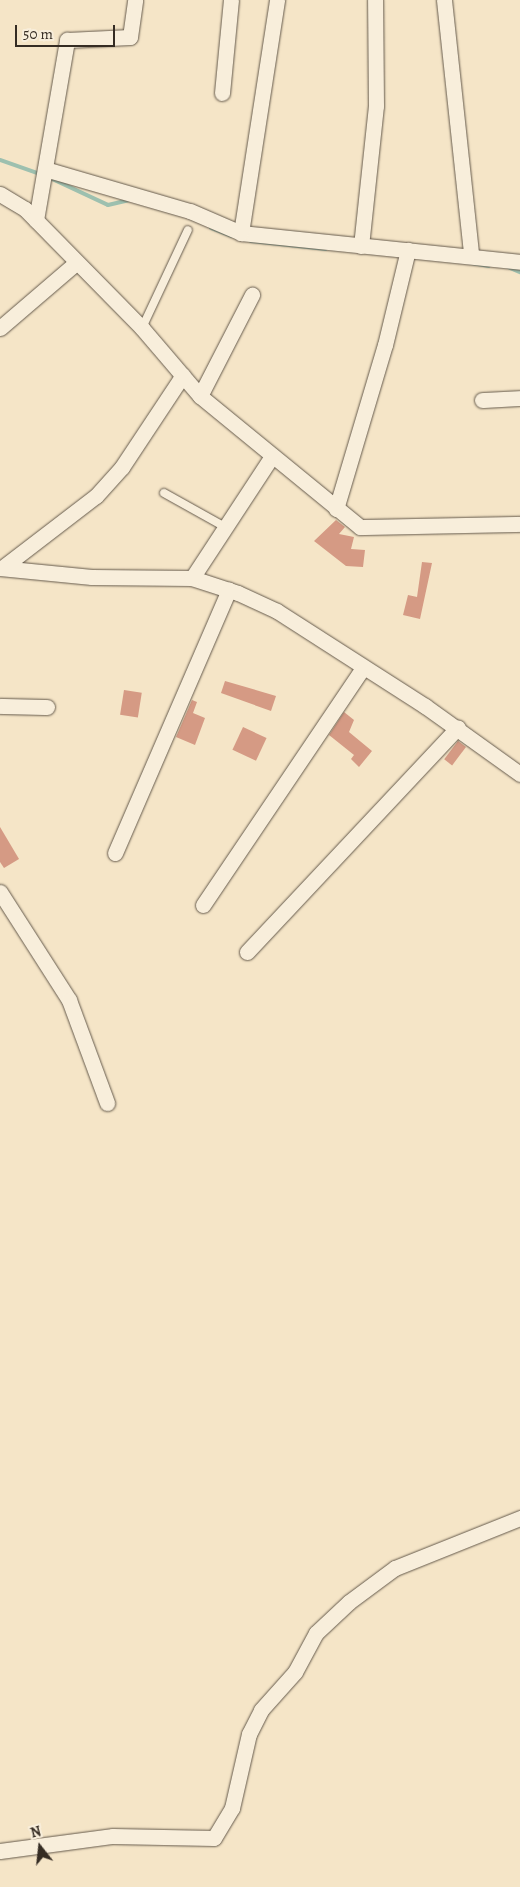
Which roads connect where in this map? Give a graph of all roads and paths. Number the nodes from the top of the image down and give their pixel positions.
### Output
1 (135, 0) edge
2 (231, 0) edge
3 (277, 0) edge
4 (375, 0) edge
5 (444, 0) edge
6 (222, 93) dead end
7 (45, 169) junction
8 (0, 194) edge
9 (36, 220) junction
10 (188, 230) dead end
11 (241, 233) junction
12 (361, 246) junction
13 (471, 254) junction
14 (407, 255) junction
15 (77, 262) junction
16 (520, 262) edge
17 (252, 295) dead end
18 (0, 328) edge
19 (142, 328) junction
20 (183, 376) junction
21 (200, 396) junction
22 (520, 398) edge
23 (482, 400) dead end
24 (272, 456) junction
25 (164, 493) dead end
26 (336, 509) junction
27 (520, 524) edge
28 (225, 527) junction
29 (1, 568) edge
30 (192, 578) junction
31 (229, 590) junction
32 (363, 668) junction
33 (0, 706) edge
34 (47, 707) dead end
35 (458, 727) junction
36 (520, 774) edge
37 (115, 853) dead end
38 (0, 892) edge
39 (203, 905) dead end
40 (247, 952) dead end
41 (107, 1103) dead end
42 (520, 1518) edge
43 (0, 1851) edge

1 - 7 street
2 - 6 street
3 - 11 street
4 - 12 street
5 - 13 street
7 - 9 street
7 - 11 street
8 - 9 street
9 - 15 street
10 - 19 lane
11 - 12 street
12 - 14 street
13 - 14 street
13 - 16 street
14 - 26 street
15 - 18 street
15 - 19 street
17 - 21 street
19 - 20 street
20 - 21 street
20 - 29 street
21 - 24 street
22 - 23 street
24 - 26 street
24 - 28 street
25 - 28 lane
26 - 27 street
28 - 30 street
29 - 30 street
30 - 31 street
31 - 32 street
31 - 37 street
32 - 35 street
32 - 39 street
33 - 34 street
35 - 36 street
35 - 40 street
38 - 41 street
42 - 43 street

